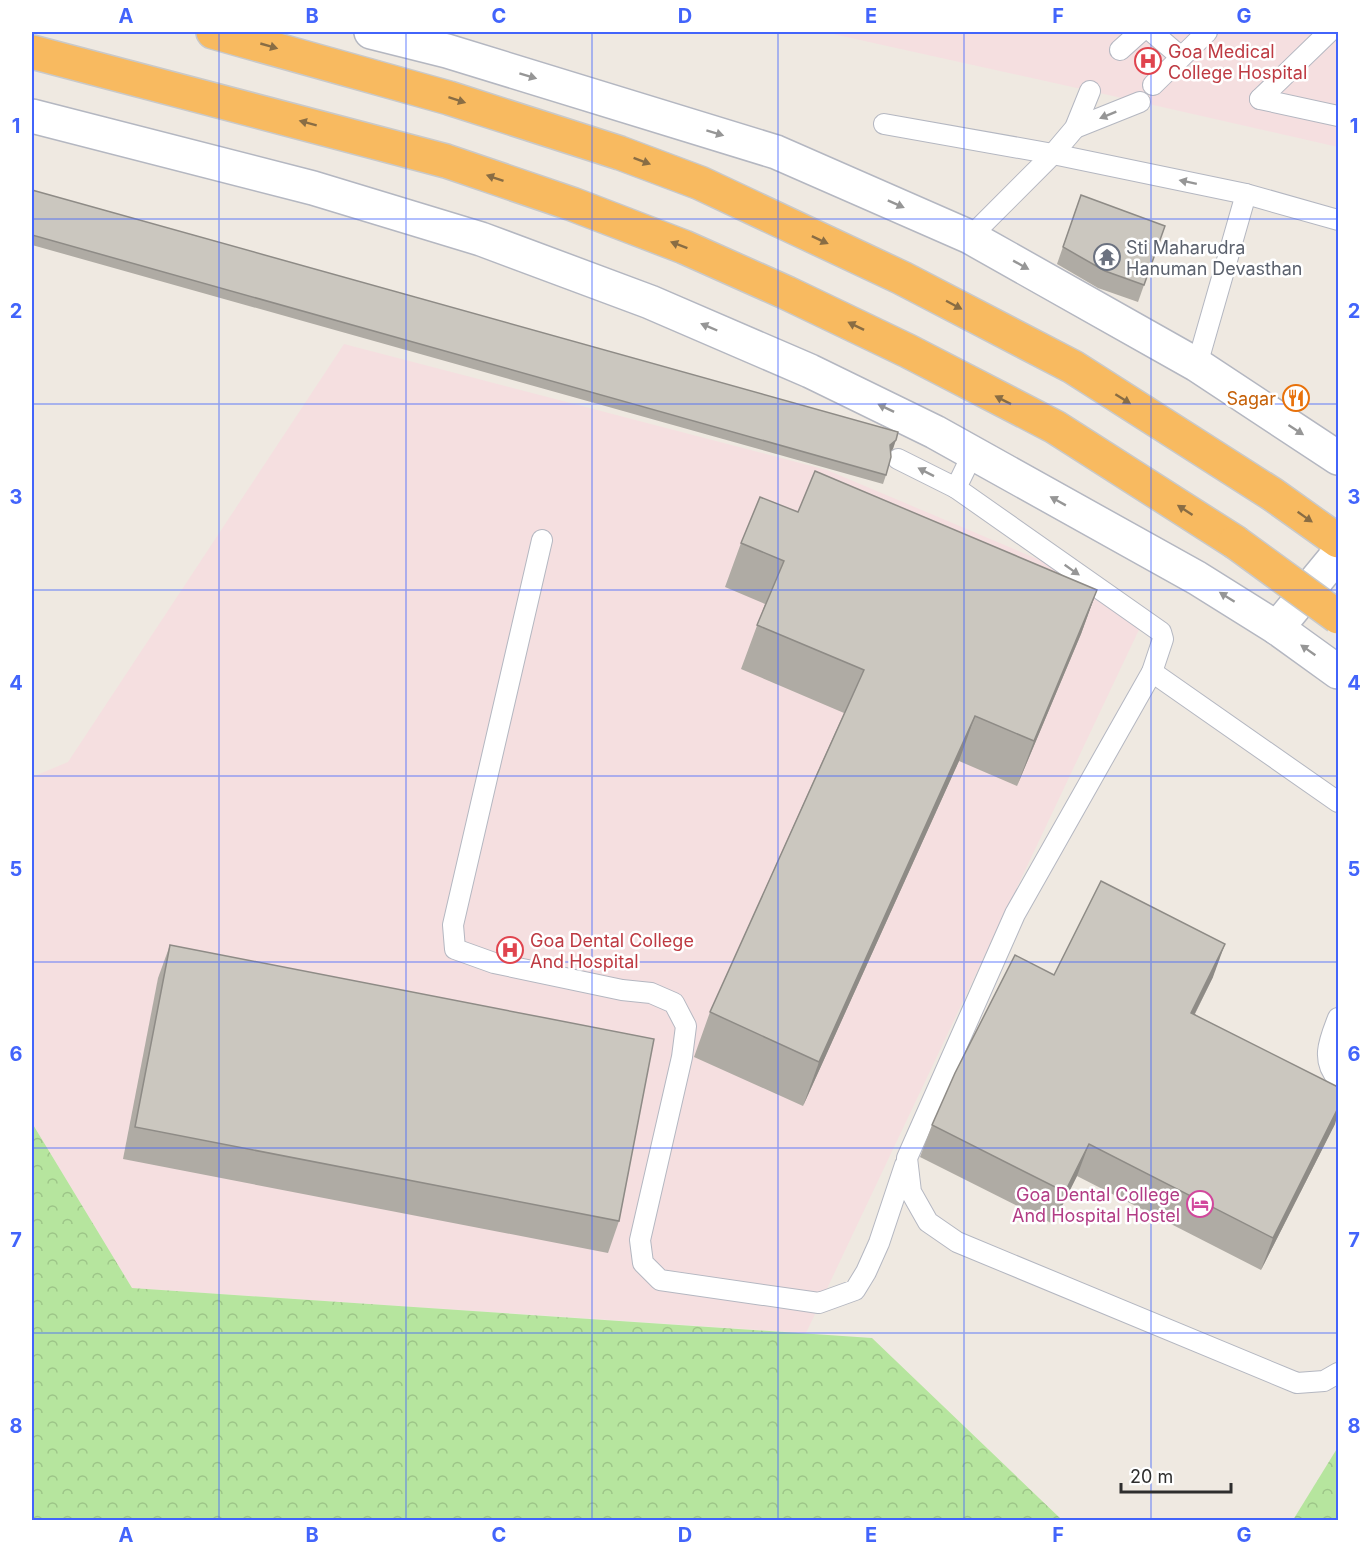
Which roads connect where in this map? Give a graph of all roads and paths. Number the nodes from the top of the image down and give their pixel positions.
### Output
1 (213, 32) edge
2 (371, 32) edge
3 (1140, 32) edge
4 (1152, 32) edge
5 (1207, 32) edge
6 (1329, 32) edge
7 (1120, 50) dead end
8 (32, 52) edge
9 (1181, 57) junction
10 (1153, 85) dead end
11 (1090, 91) dead end
12 (1140, 102) dead end
13 (32, 116) edge
14 (1338, 116) edge
15 (884, 124) dead end
16 (1075, 128) junction
17 (1053, 154) junction
18 (1246, 194) junction
19 (1338, 220) edge
20 (970, 237) junction
21 (1197, 365) junction
22 (973, 453) junction
23 (1338, 458) edge
24 (898, 459) dead end
25 (956, 488) junction
26 (542, 540) dead end
27 (1338, 541) edge
28 (1338, 554) edge
29 (1338, 617) edge
30 (1277, 628) junction
31 (1152, 672) junction
32 (1338, 672) edge
33 (1338, 802) edge
34 (1338, 1018) edge
35 (1338, 1079) edge
36 (907, 1158) junction
37 (1338, 1373) edge

1 -> 27 highway
2 -> 20 street
3 - 7 lane
4 - 9 lane
5 - 9 lane
6 - 14 lane
29 -> 8 highway, bridge
9 - 10 lane
11 - 16 lane
12 -> 16 lane
22 -> 13 street
15 - 17 lane
16 - 17 lane
18 -> 17 lane
17 - 20 lane
18 - 19 lane
18 - 21 lane
20 -> 21 street
21 -> 23 street
22 - 25 lane
30 -> 22 street
25 -> 24 lane
25 -> 31 lane
26 - 36 lane
28 - 30 street
32 -> 30 street
31 - 33 lane
31 - 36 lane
34 - 35 lane
36 - 37 lane

